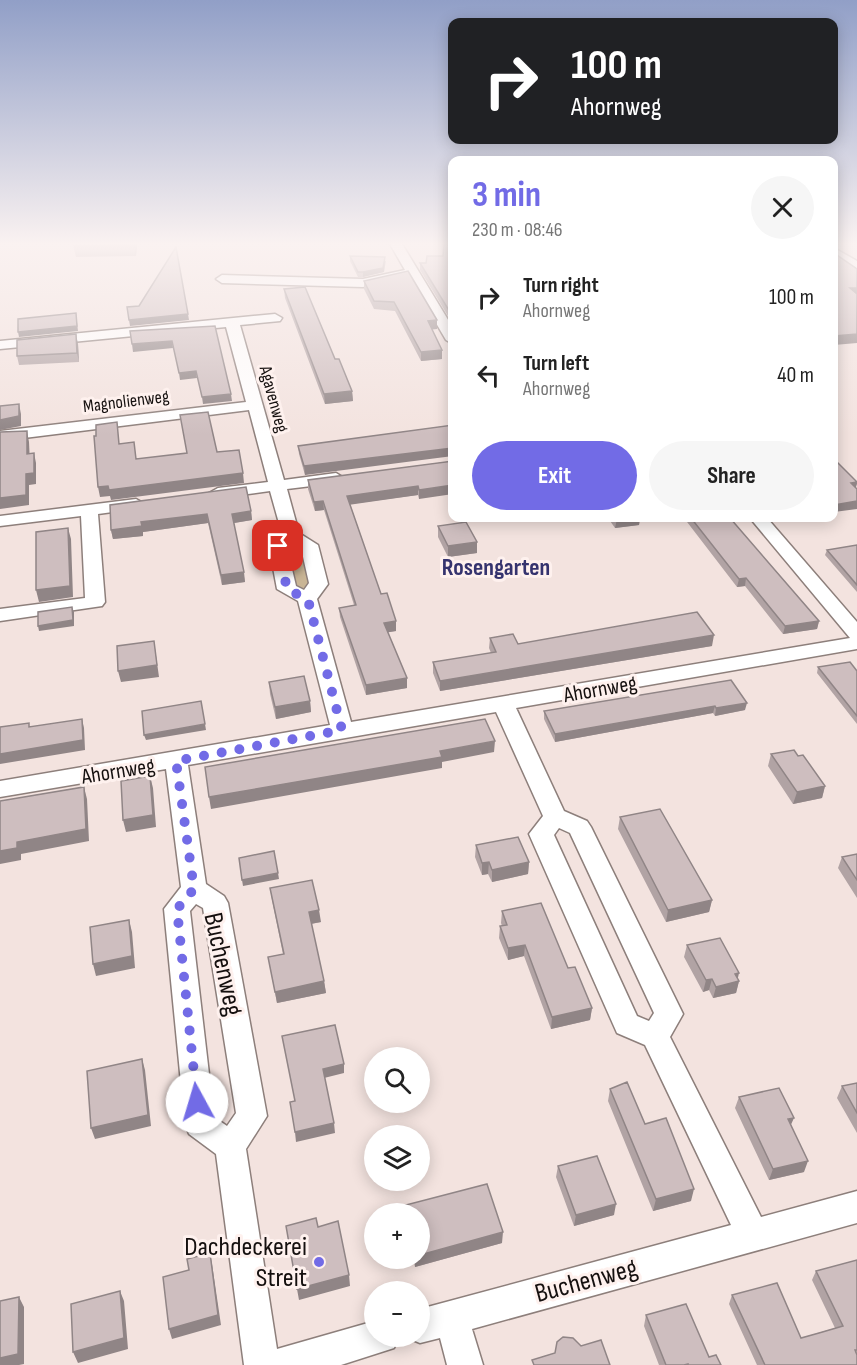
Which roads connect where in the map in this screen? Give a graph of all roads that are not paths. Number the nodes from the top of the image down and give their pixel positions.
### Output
1 (433, 308) edge
2 (275, 318) dead end
3 (232, 322) junction
4 (448, 332) edge
5 (0, 345) edge
6 (256, 405) junction
7 (0, 435) edge
8 (359, 476) edge
9 (276, 486) junction
10 (206, 495) edge
11 (148, 502) edge
12 (89, 510) junction
13 (0, 521) edge
14 (762, 522) edge
15 (291, 536) junction
16 (307, 598) junction
17 (0, 615) edge
18 (853, 625) edge
19 (857, 643) edge
20 (504, 705) junction
21 (342, 730) junction
22 (176, 761) junction
23 (0, 789) edge
24 (555, 817) junction
25 (194, 889) junction
26 (655, 1036) junction
27 (230, 1146) junction
28 (857, 1207) edge
29 (753, 1235) junction
30 (436, 1322) edge
31 (364, 1341) edge
32 (262, 1365) edge
33 (280, 1365) edge
34 (465, 1365) edge

1 - 4 street
2 - 3 street
3 - 5 street
3 - 6 street, Agavenweg
6 - 7 street, Magnolienweg
6 - 9 street, Agavenweg
8 - 9 street
9 - 10 street
9 - 15 street
11 - 12 street
12 - 13 street
12 - 17 street
14 - 18 street
15 - 16 street
15 - 16 street
16 - 21 street
19 - 20 street, Ahornweg
20 - 21 street, Ahornweg
20 - 24 street
21 - 22 street, Ahornweg
22 - 23 street, Ahornweg
22 - 25 street, Buchenweg
24 - 26 street
24 - 26 street
25 - 27 street, Buchenweg
25 - 27 street, Buchenweg
26 - 29 street
27 - 32 street
28 - 29 street, Buchenweg
29 - 30 street, Buchenweg
30 - 34 street
31 - 33 street

